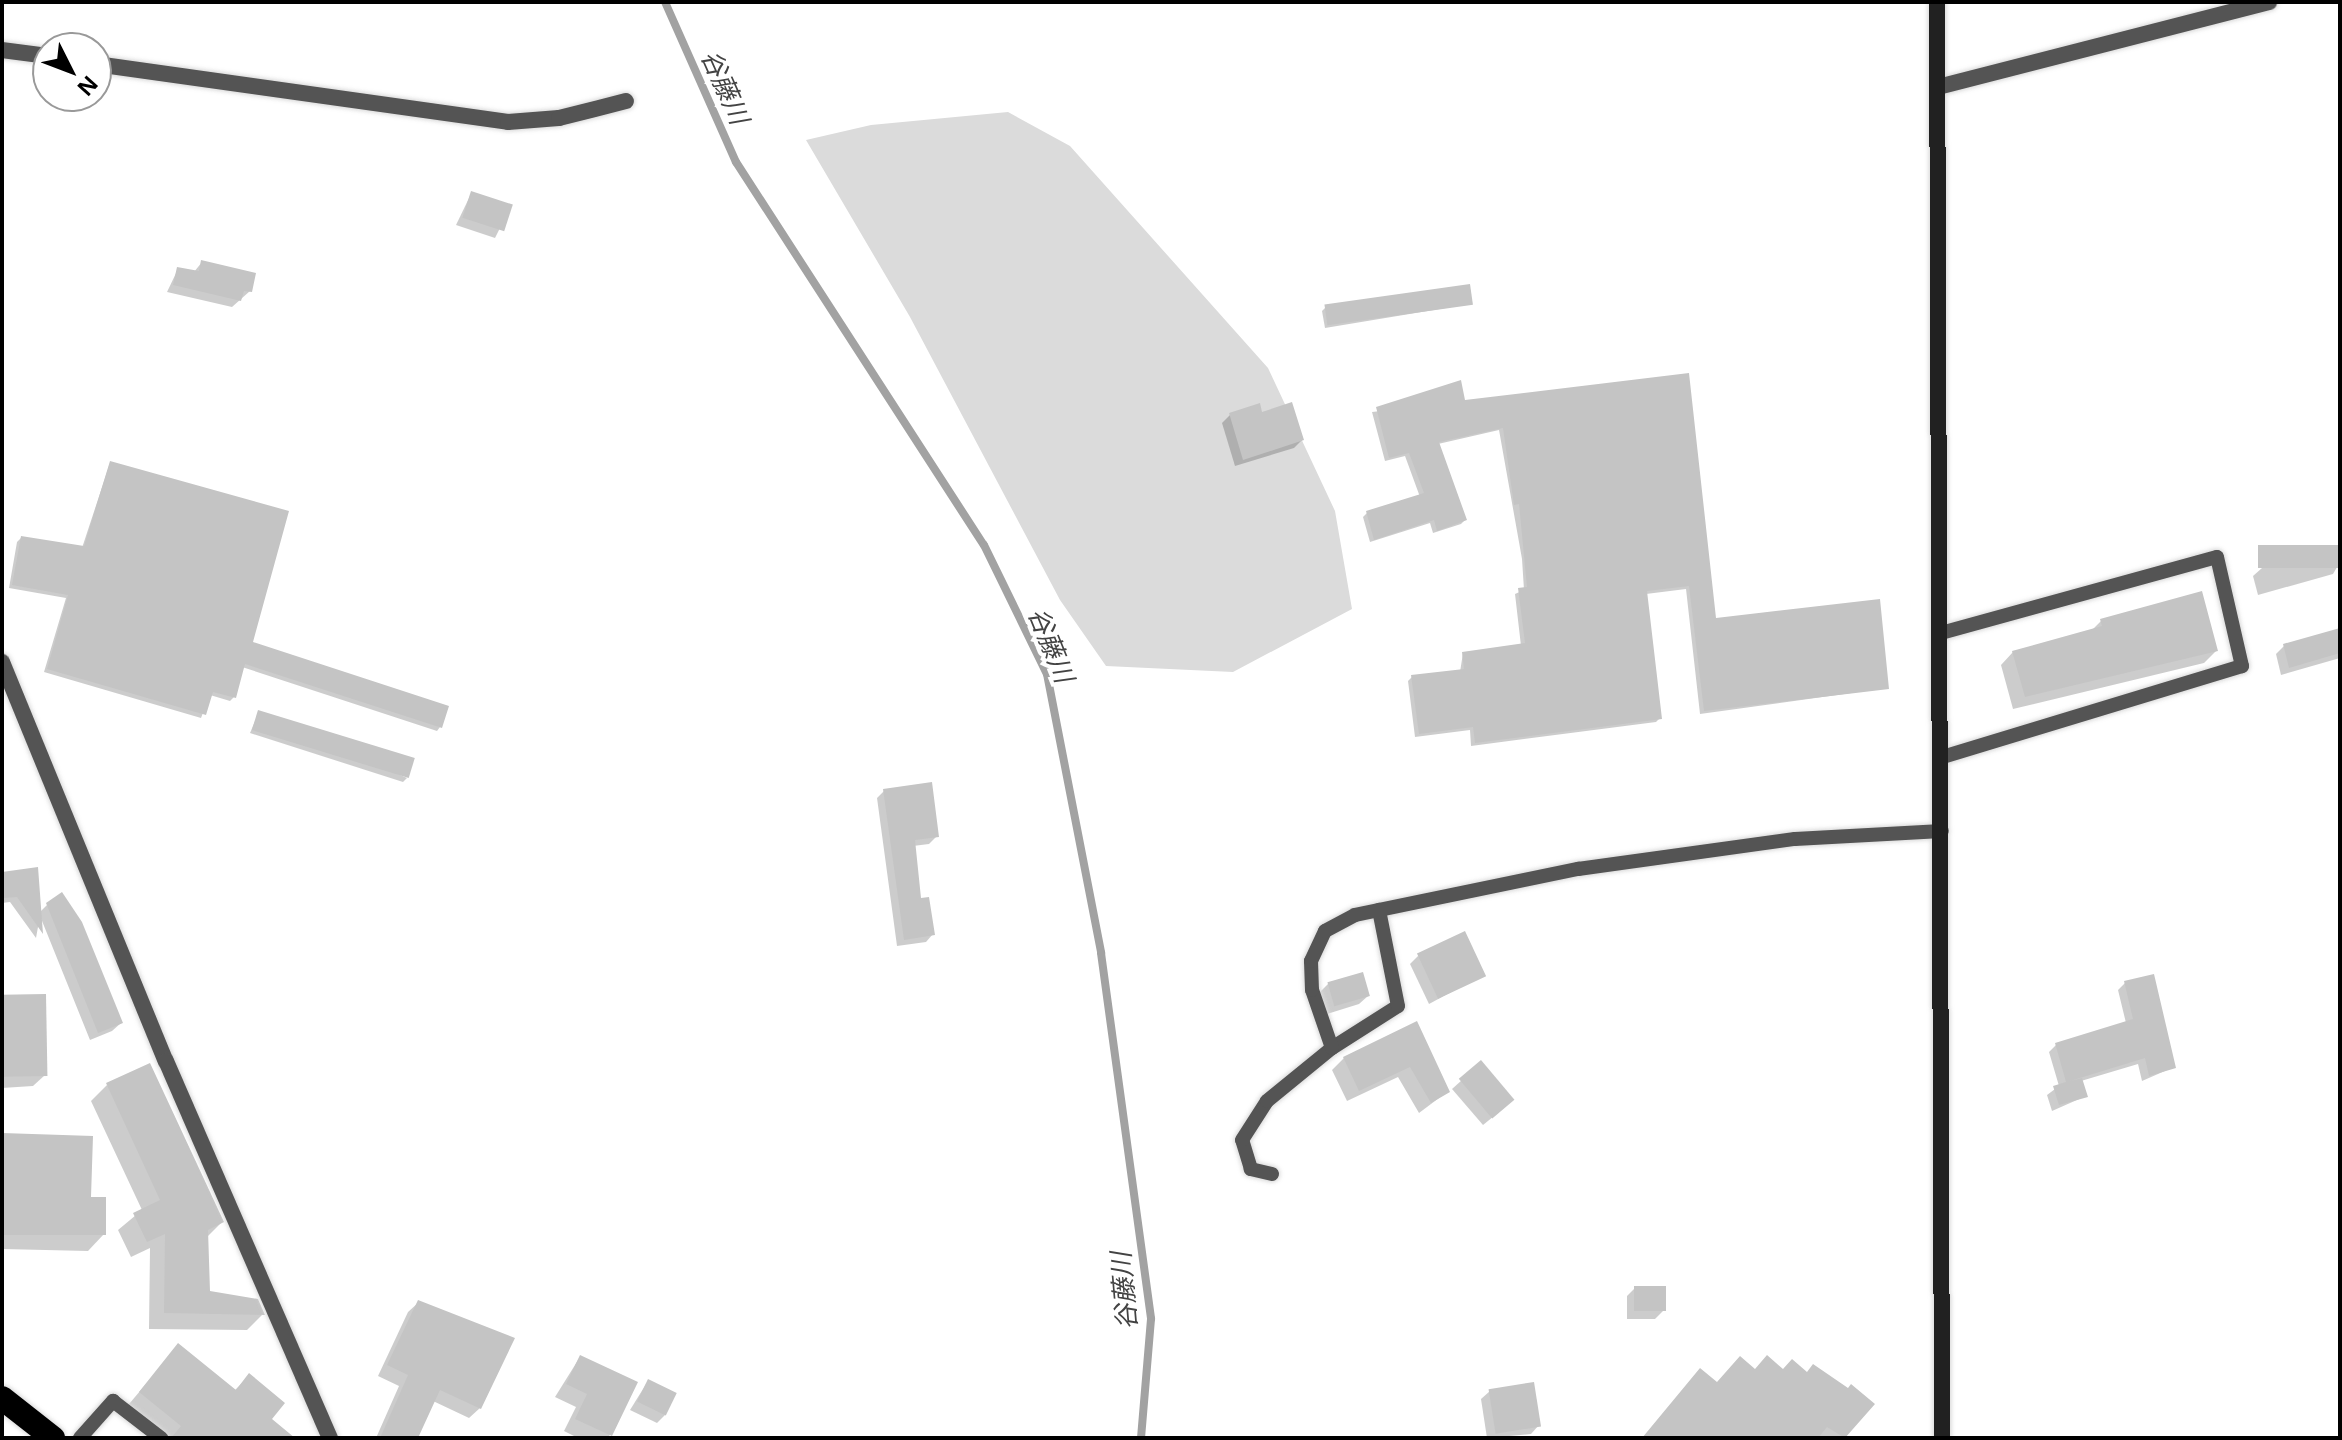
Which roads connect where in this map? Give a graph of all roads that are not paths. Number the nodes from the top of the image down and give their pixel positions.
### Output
1 (1937, 2) edge
2 (2269, 2) edge
3 (2, 50) edge
4 (32, 54) edge
5 (112, 66) edge
6 (1938, 87) junction
7 (626, 101) dead end
8 (1941, 633) junction
9 (2, 662) edge
10 (1942, 757) junction
11 (1942, 831) junction
12 (1379, 910) junction
13 (1332, 1048) junction
14 (1272, 1174) dead end
15 (2, 1398) edge
16 (53, 1438) edge
17 (80, 1438) edge
18 (161, 1438) edge
19 (330, 1438) edge
20 (1942, 1438) edge

1 - 6 street
2 - 6 street
3 - 4 street
5 - 7 street
6 - 8 street
8 - 10 street
8 - 10 lane
9 - 19 street
10 - 11 street
11 - 12 lane
11 - 20 street
12 - 13 lane
12 - 13 lane
13 - 14 lane
15 - 16 highway
17 - 18 lane

